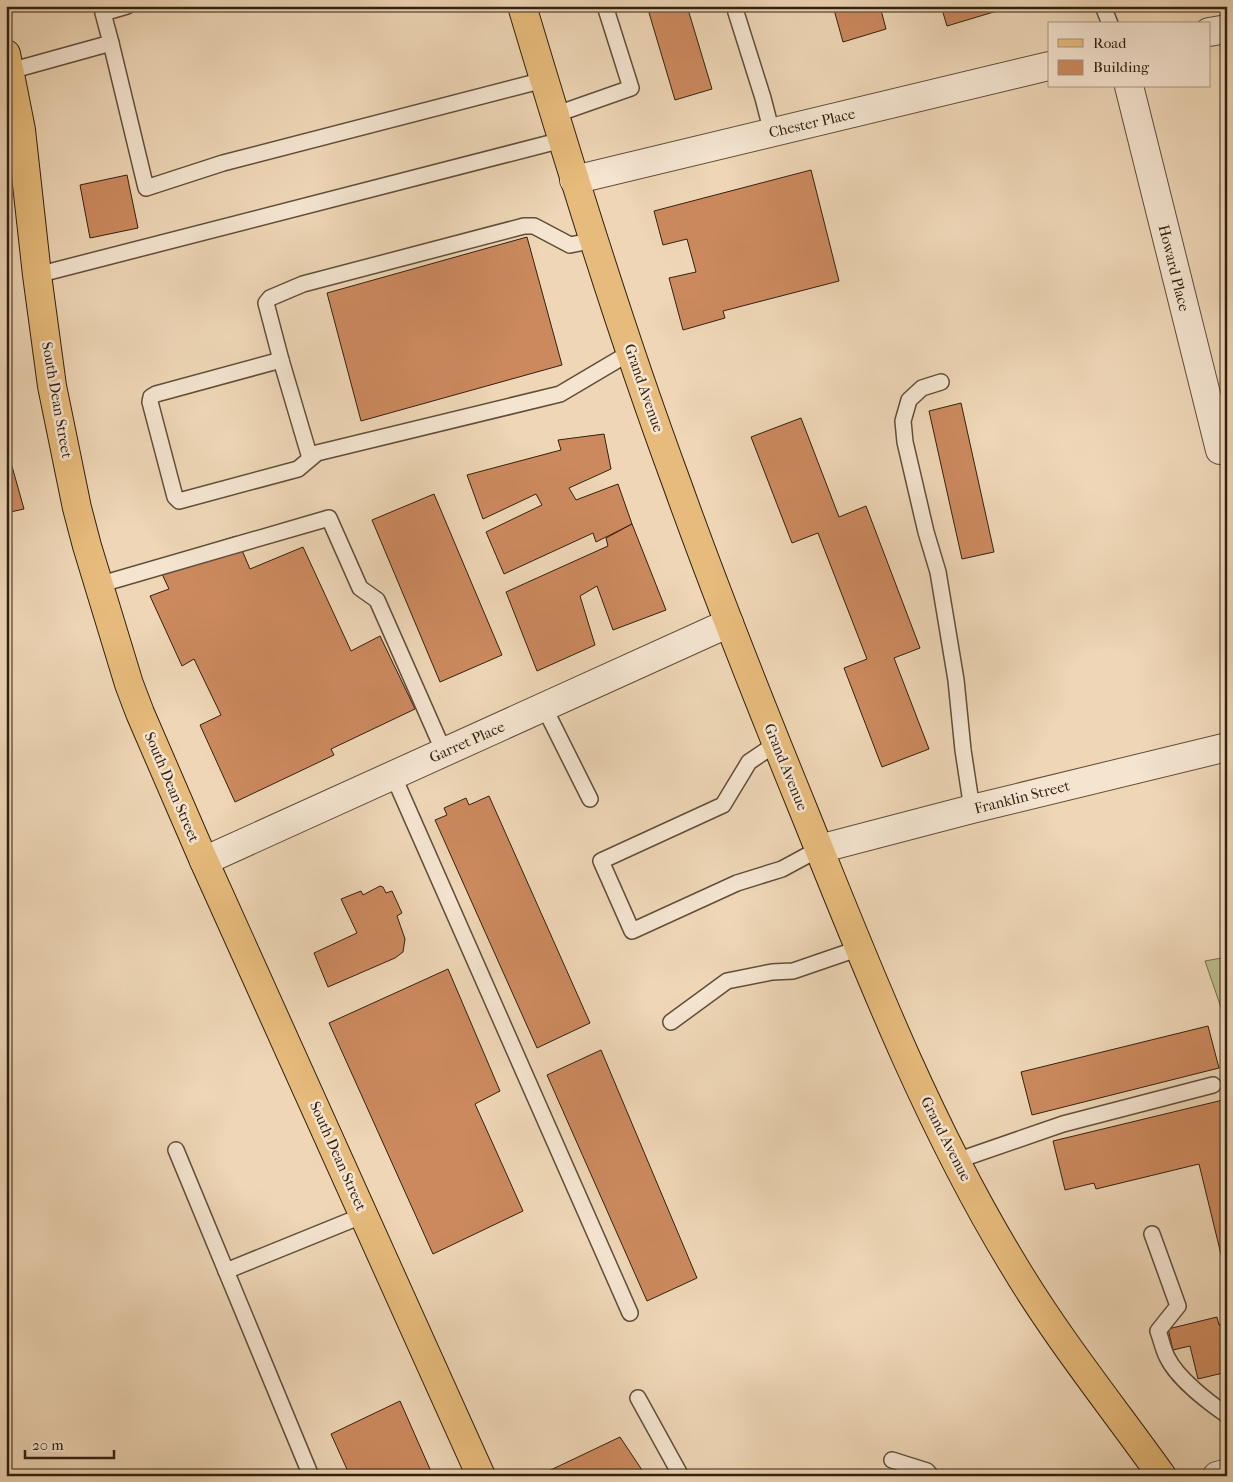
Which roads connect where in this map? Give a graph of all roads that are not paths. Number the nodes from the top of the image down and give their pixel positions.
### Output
1 (127, 6) edge
2 (522, 6) edge
3 (605, 6) edge
4 (734, 6) edge
5 (1103, 6) edge
6 (1109, 22) edge
7 (1227, 28) edge
8 (1210, 32) edge
9 (111, 42) junction
10 (8, 63) edge
11 (1048, 66) edge
12 (544, 80) junction
13 (1130, 88) edge
14 (554, 115) junction
15 (772, 133) junction
16 (562, 140) junction
17 (574, 180) junction
18 (594, 240) junction
19 (37, 275) junction
20 (631, 352) junction
21 (281, 360) junction
22 (941, 382) dead end
23 (1220, 450) dead end
24 (310, 458) junction
25 (98, 585) junction
26 (729, 623) junction
27 (544, 707) junction
28 (776, 744) junction
29 (1227, 747) edge
30 (444, 752) junction
31 (393, 776) junction
32 (590, 799) dead end
33 (972, 809) junction
34 (819, 850) junction
35 (204, 861) junction
36 (860, 948) junction
37 (670, 1022) dead end
38 (1213, 1085) dead end
39 (176, 1150) dead end
40 (956, 1161) junction
41 (364, 1215) junction
42 (1152, 1234) dead end
43 (226, 1270) junction
44 (630, 1313) dead end
45 (638, 1398) dead end
46 (1227, 1415) edge
47 (892, 1460) dead end
48 (1227, 1473) edge
49 (311, 1476) edge
50 (481, 1476) edge
51 (681, 1476) edge
52 (930, 1476) edge
53 (1162, 1476) edge
54 (1217, 1476) edge

1 - 9 lane
2 - 12 main road, Grand Avenue
3 - 14 lane
4 - 15 lane
5 - 6 lane
7 - 8 street
9 - 10 lane
9 - 12 lane
10 - 19 main road, South Dean Street
11 - 15 street, Chester Place
12 - 14 main road, Grand Avenue
13 - 23 street, Howard Place
14 - 16 main road, Grand Avenue
15 - 17 street, Chester Place
16 - 17 main road, Grand Avenue
16 - 19 lane
17 - 18 main road, Grand Avenue
18 - 20 main road, Grand Avenue
18 - 21 lane
19 - 25 main road, South Dean Street
20 - 24 lane
20 - 26 main road, Grand Avenue
21 - 24 lane
21 - 24 lane
22 - 33 lane
25 - 30 lane
25 - 35 main road, South Dean Street
26 - 27 street, Garret Place
26 - 28 main road, Grand Avenue
27 - 30 street, Garret Place
27 - 32 lane
28 - 34 main road, Grand Avenue
28 - 34 lane
29 - 33 street, Franklin Street
30 - 31 street, Garret Place
31 - 35 street, Garret Place
31 - 44 lane
33 - 34 street, Franklin Street
34 - 36 main road, Grand Avenue
35 - 41 main road, South Dean Street
36 - 37 lane
36 - 40 main road, Grand Avenue
38 - 40 lane
39 - 43 lane
40 - 53 main road, Grand Avenue
41 - 43 lane
41 - 50 main road, South Dean Street
42 - 46 lane
43 - 49 lane
45 - 51 lane
47 - 52 lane
48 - 54 street

